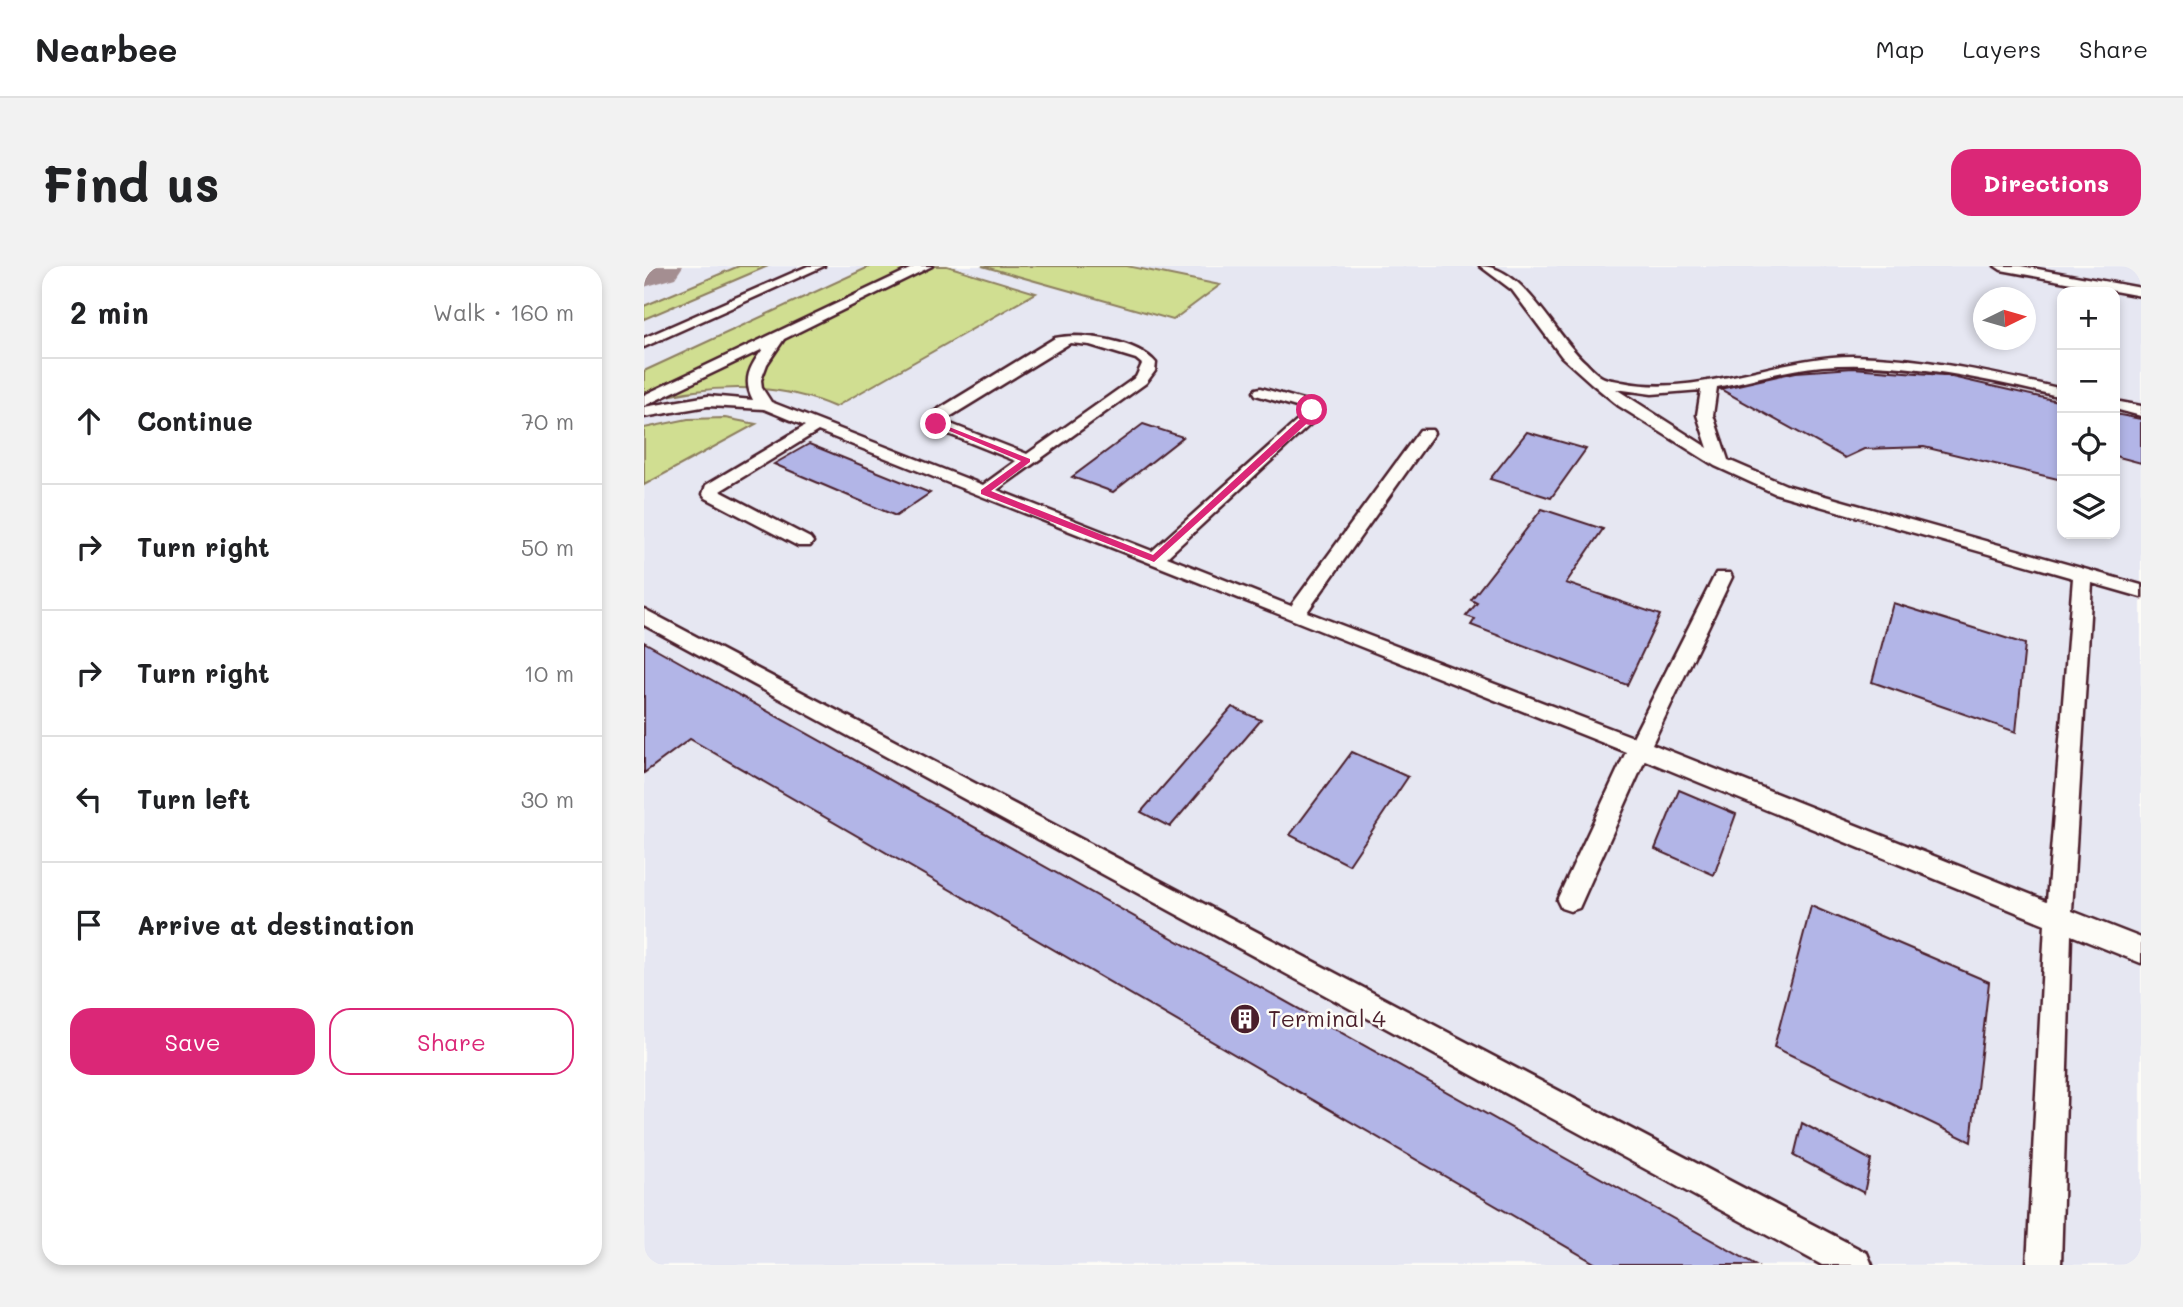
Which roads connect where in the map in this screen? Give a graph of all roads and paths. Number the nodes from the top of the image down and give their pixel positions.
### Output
1 (818, 266) edge
2 (926, 266) edge
3 (1486, 266) edge
4 (2001, 266) edge
5 (2141, 292) edge
6 (781, 337) junction
7 (644, 343) edge
8 (1596, 380) junction
9 (1710, 383) junction
10 (1261, 392) dead end
11 (2057, 392) edge
12 (644, 401) edge
13 (766, 405) junction
14 (2120, 406) edge
15 (2141, 411) edge
16 (644, 412) edge
17 (817, 425) junction
18 (1426, 433) dead end
19 (1027, 460) junction
20 (1721, 463) junction
21 (984, 492) junction
22 (804, 542) dead end
23 (1154, 559) junction
24 (2082, 575) junction
25 (1723, 577) dead end
26 (2141, 591) edge
27 (1295, 615) junction
28 (644, 616) edge
29 (1639, 748) junction
30 (1570, 900) dead end
31 (2058, 919) junction
32 (2141, 951) edge
33 (1855, 1265) edge
34 (2043, 1265) edge

1 - 7 lane
2 - 6 lane
3 - 8 lane
4 - 5 lane
6 - 12 lane
6 - 13 lane
8 - 9 lane
8 - 20 lane
9 - 11 lane
9 - 20 lane
10 - 23 lane
13 - 16 lane
13 - 17 lane
14 - 15 lane
17 - 21 lane
17 - 22 lane
18 - 27 lane
19 - 19 lane
19 - 21 lane
20 - 24 lane
21 - 23 lane
23 - 27 lane
24 - 26 lane
24 - 31 lane
25 - 29 lane
27 - 29 lane
28 - 33 lane
29 - 30 lane
29 - 31 lane
31 - 32 lane
31 - 34 lane

